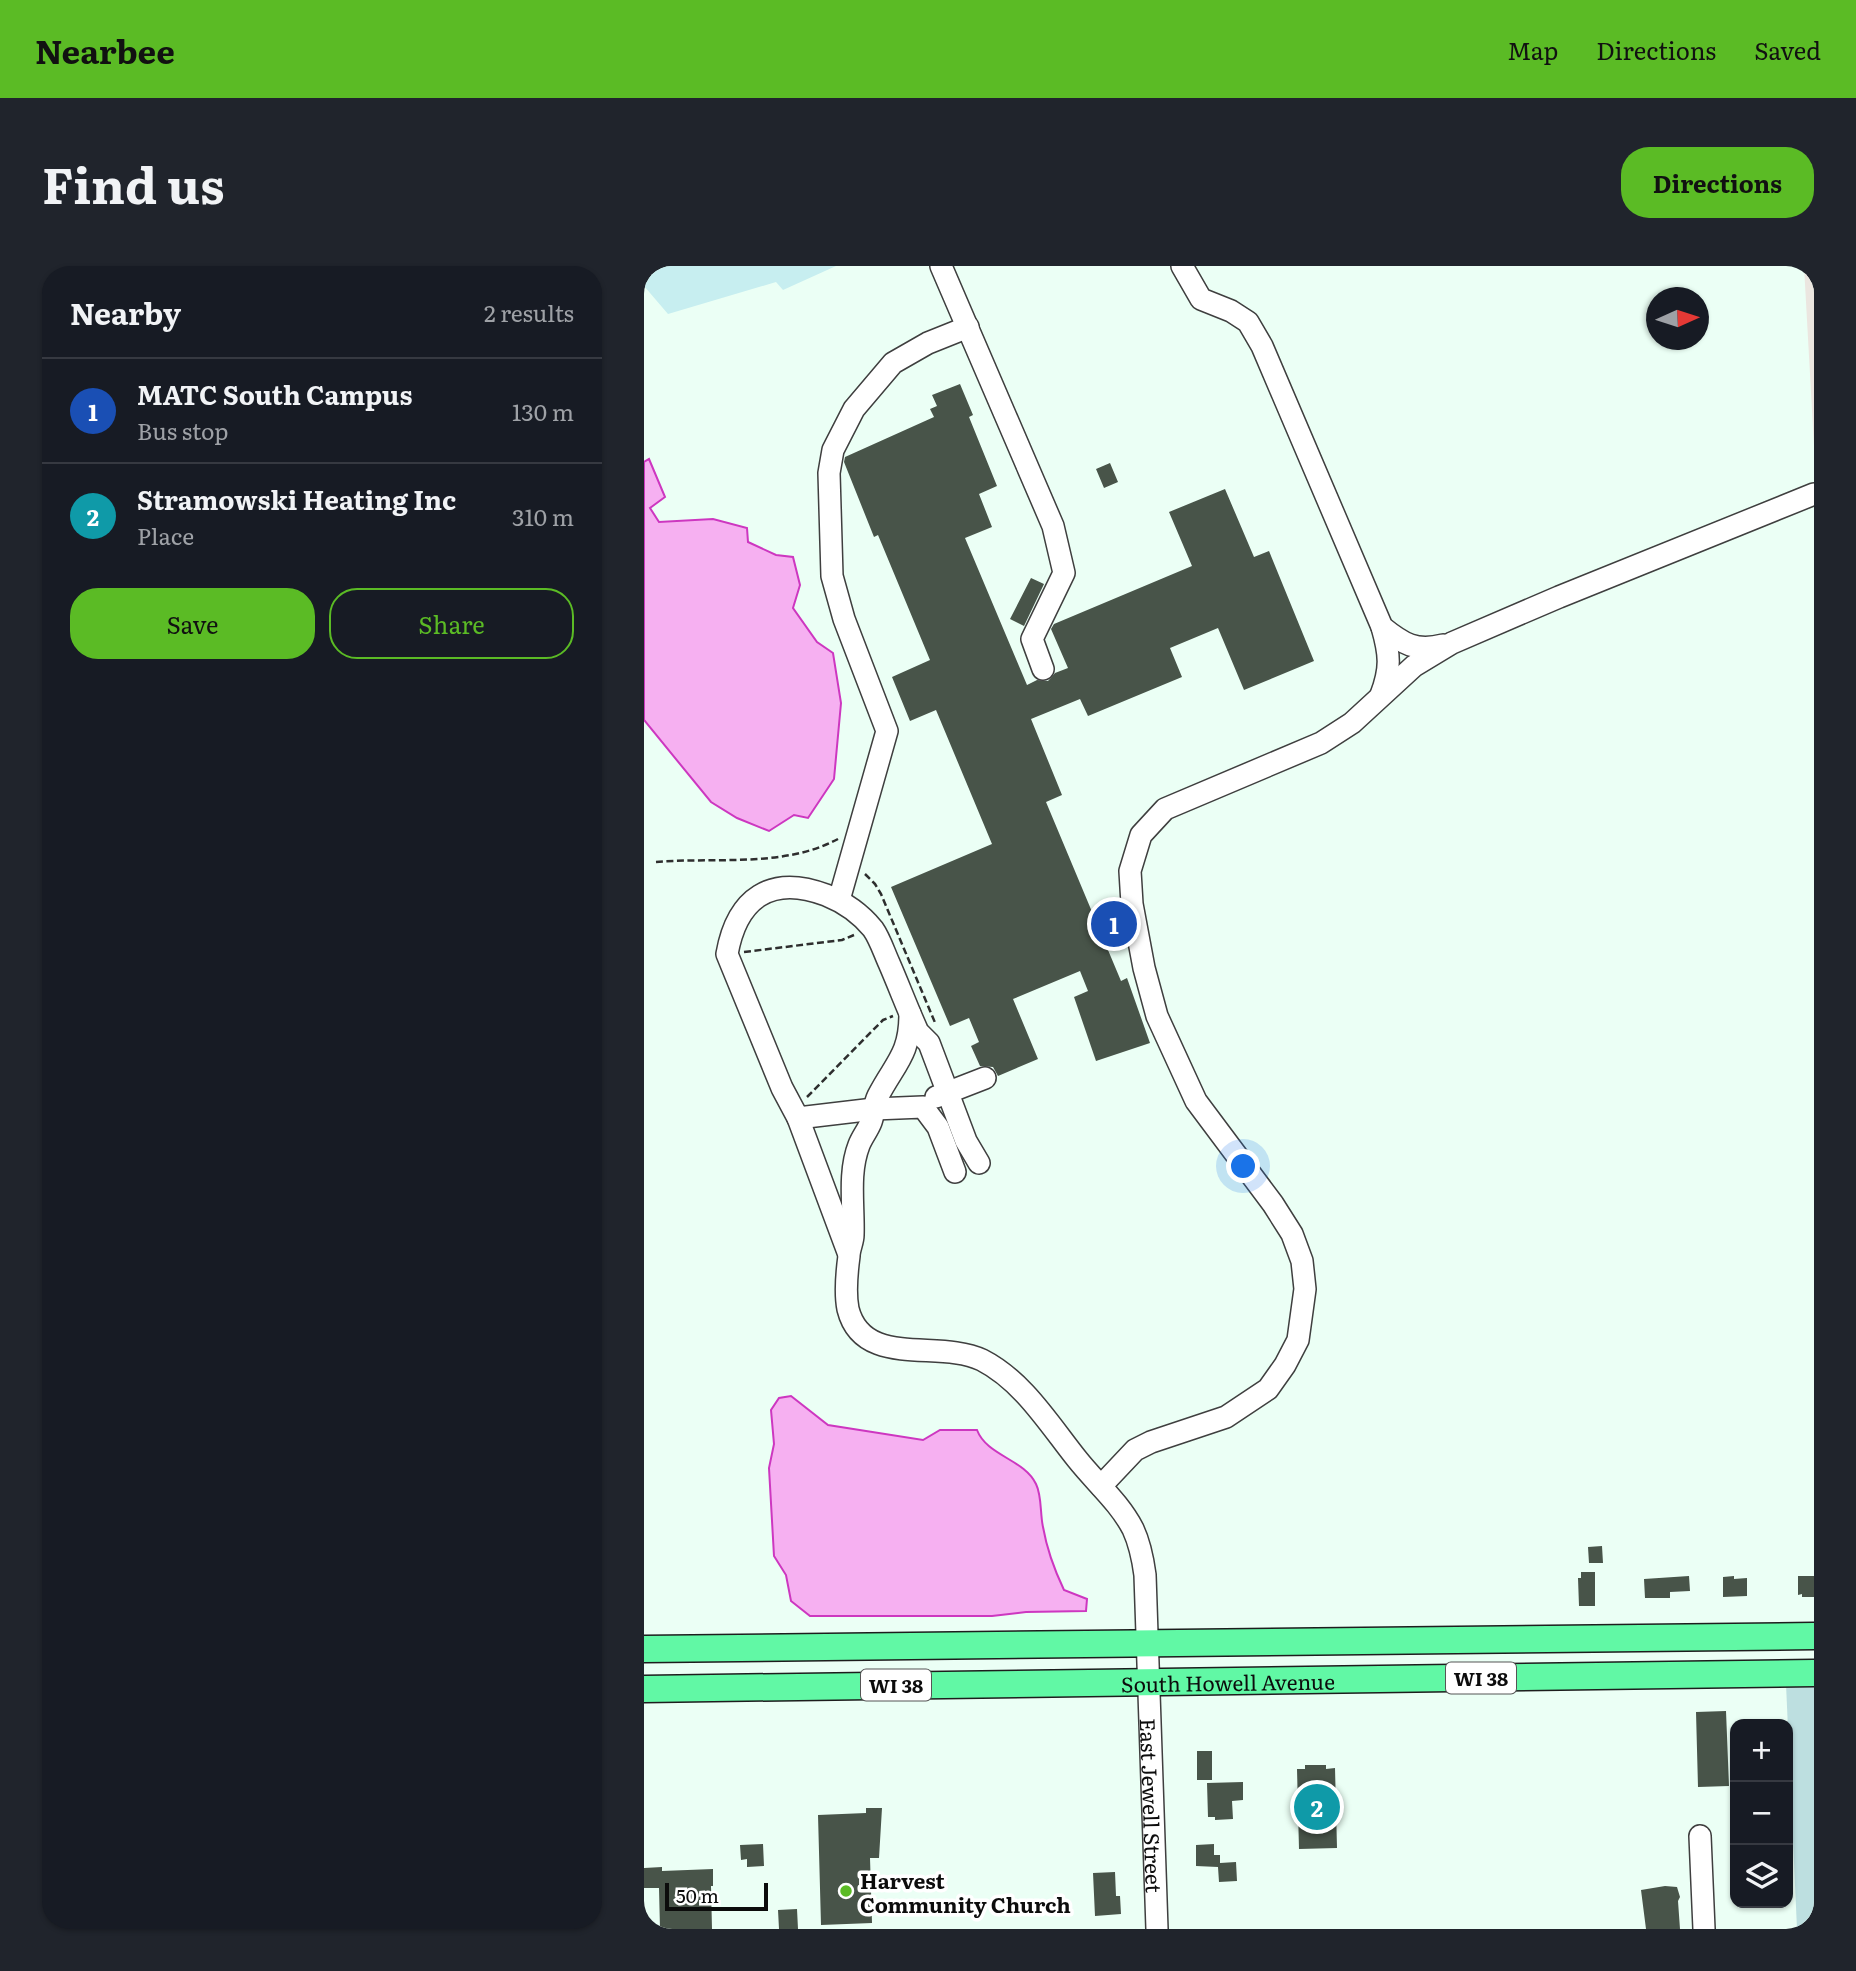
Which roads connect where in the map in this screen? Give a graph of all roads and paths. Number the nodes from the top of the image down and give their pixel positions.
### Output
1 (941, 266) edge
2 (1182, 266) edge
3 (968, 327) junction
4 (1814, 494) edge
5 (1381, 628) junction
6 (1452, 643) junction
7 (1044, 669) dead end
8 (1381, 695) junction
9 (859, 828) junction
10 (656, 862) dead end
11 (848, 864) junction
12 (839, 900) junction
13 (875, 933) junction
14 (898, 936) junction
15 (726, 954) junction
16 (920, 987) junction
17 (908, 1009) junction
18 (941, 1036) dead end
19 (985, 1078) dead end
20 (947, 1093) junction
21 (923, 1107) junction
22 (874, 1109) junction
23 (795, 1112) junction
24 (979, 1163) dead end
25 (955, 1172) dead end
26 (849, 1254) junction
27 (1101, 1486) junction
28 (1814, 1636) edge
29 (1147, 1643) junction
30 (644, 1649) edge
31 (1814, 1673) edge
32 (1148, 1682) junction
33 (644, 1689) edge
34 (1700, 1836) dead end
35 (1157, 1929) edge
36 (1704, 1929) edge

1 - 3 street
2 - 5 street
3 - 7 street
3 - 9 street
4 - 6 street
5 - 6 street
5 - 8 street
6 - 8 street
8 - 27 street
9 - 10 path
9 - 11 street
11 - 12 street
11 - 14 path
12 - 13 street
12 - 15 street
13 - 14 path
13 - 15 path
13 - 17 street
14 - 16 path
15 - 23 street
16 - 17 path
16 - 18 path
17 - 20 street
17 - 22 street, East Jewell Street
17 - 23 path
19 - 20 street
20 - 21 street
20 - 24 street
21 - 22 street
21 - 25 street
22 - 23 street
22 - 26 street, East Jewell Street
23 - 26 street
26 - 27 street, East Jewell Street
27 - 29 street, East Jewell Street
28 - 29 main road, South Howell Avenue / WI 38
29 - 30 main road, South Howell Avenue / WI 38
29 - 32 street, East Jewell Street
31 - 32 main road, South Howell Avenue / WI 38
32 - 33 main road, South Howell Avenue / WI 38
32 - 35 street, East Jewell Street
34 - 36 street

